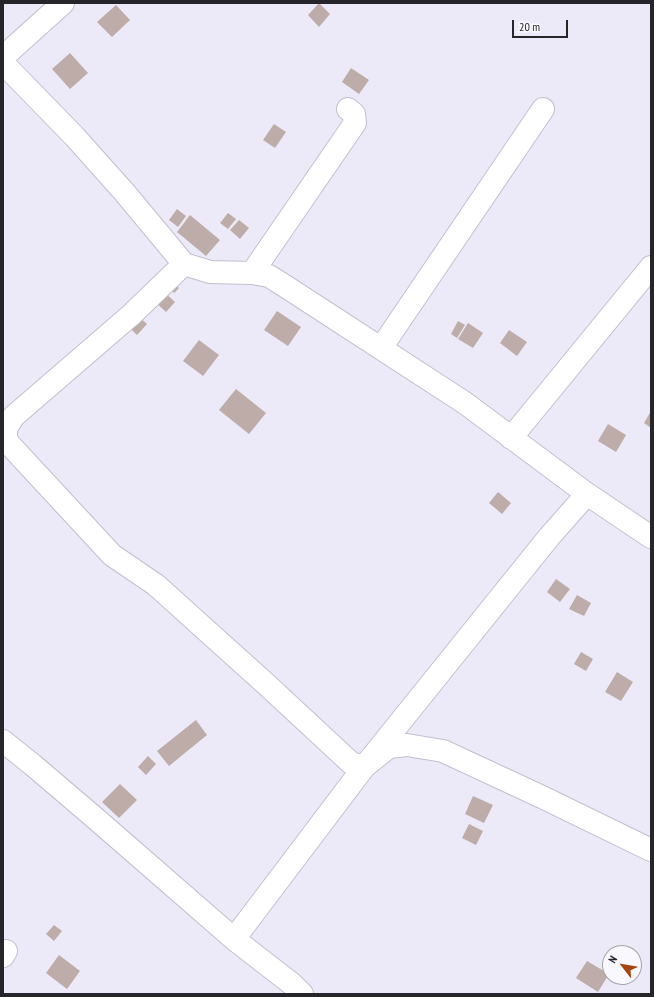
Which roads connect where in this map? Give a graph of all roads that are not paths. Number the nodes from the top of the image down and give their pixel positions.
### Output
1 (63, 3) edge
2 (3, 57) edge
3 (3, 63) edge
4 (348, 109) dead end
5 (543, 109) dead end
6 (184, 264) junction
7 (651, 267) edge
8 (252, 273) junction
9 (381, 348) junction
10 (511, 438) junction
11 (587, 494) junction
12 (651, 537) edge
13 (3, 741) edge
14 (364, 767) junction
15 (651, 850) edge
16 (234, 939) junction
17 (302, 994) edge

1 - 2 street
3 - 6 street
4 - 8 street
5 - 9 street
6 - 8 street
6 - 14 street
7 - 10 street
8 - 9 street
9 - 10 street
10 - 11 street
11 - 12 street
11 - 14 street
13 - 16 street
14 - 15 street
14 - 16 street
16 - 17 street

